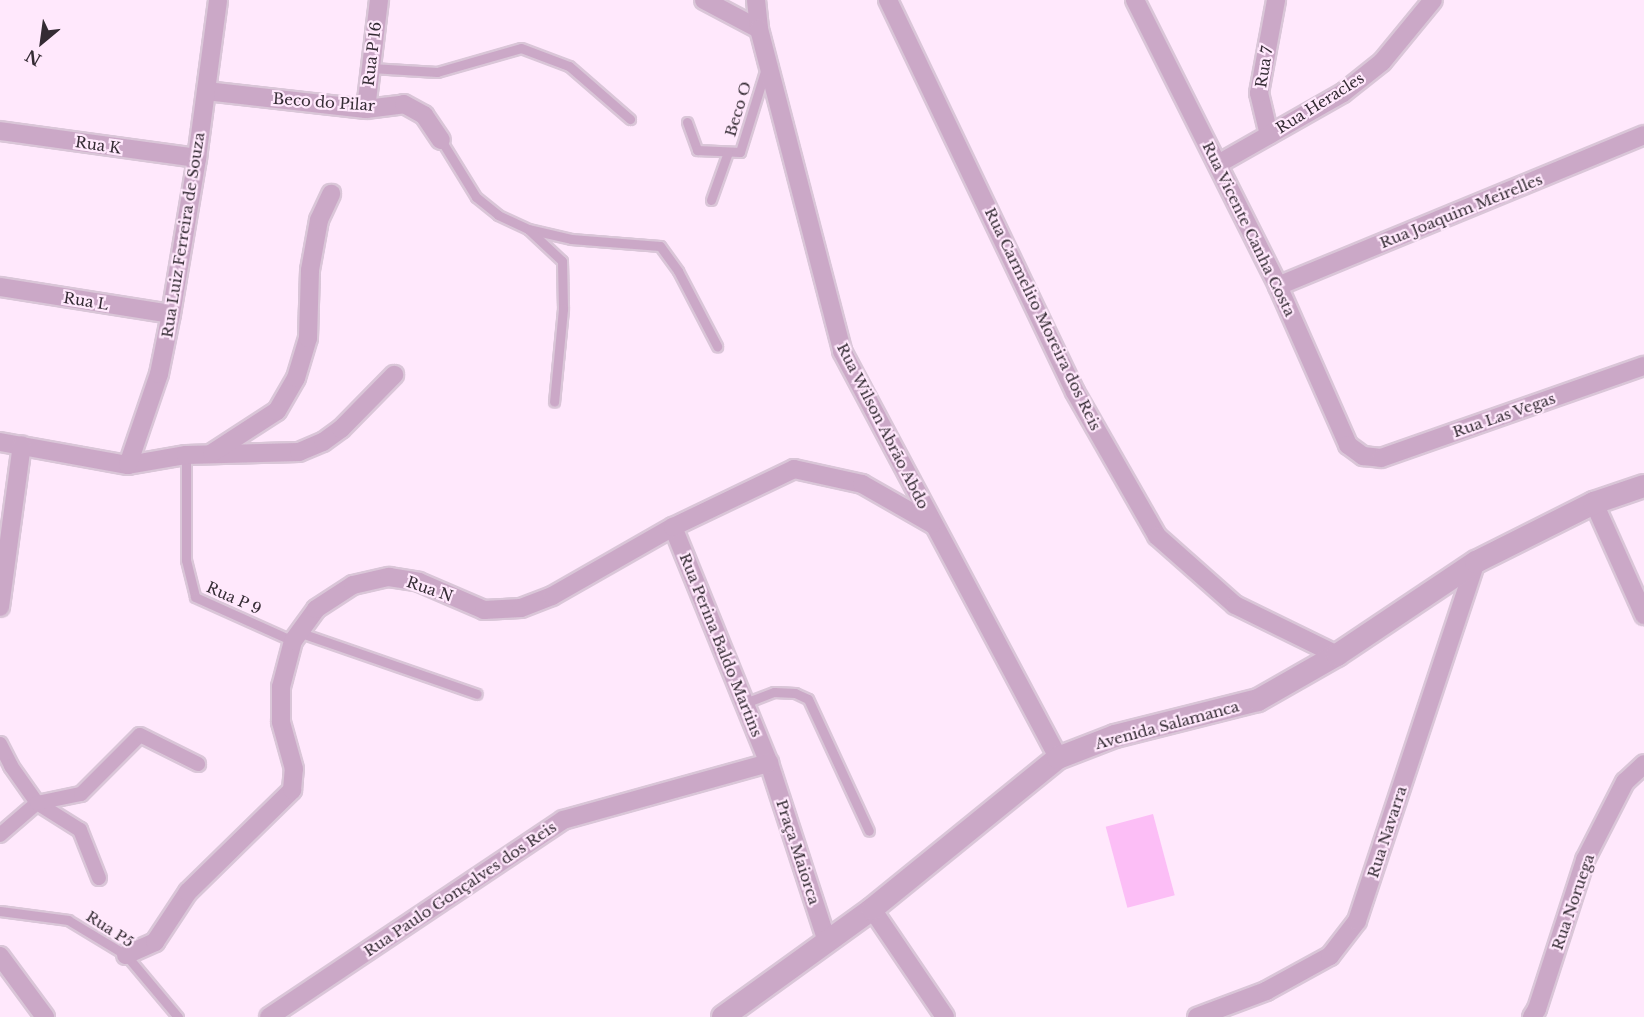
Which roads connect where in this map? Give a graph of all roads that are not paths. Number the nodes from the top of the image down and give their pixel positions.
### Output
1 (215, 0) edge
2 (379, 0) edge
3 (704, 0) edge
4 (756, 0) edge
5 (888, 0) edge
6 (1135, 0) edge
7 (1276, 0) edge
8 (1433, 0) edge
9 (759, 29) junction
10 (768, 63) junction
11 (371, 68) junction
12 (206, 91) junction
13 (366, 109) junction
14 (630, 119) dead end
15 (687, 122) dead end
16 (0, 131) edge
17 (1269, 135) junction
18 (1644, 135) edge
19 (441, 140) joint
20 (728, 152) junction
21 (197, 158) junction
22 (1218, 164) junction
23 (331, 195) dead end
24 (711, 200) dead end
25 (528, 229) junction
26 (1278, 286) junction
27 (0, 287) edge
28 (171, 314) junction
29 (717, 346) dead end
30 (1644, 366) edge
31 (394, 375) dead end
32 (554, 402) dead end
33 (0, 442) edge
34 (22, 445) junction
35 (210, 454) junction
36 (186, 455) junction
37 (1363, 456) joint
38 (128, 465) junction
39 (1644, 486) edge
40 (1594, 503) junction
41 (932, 524) junction
42 (673, 527) junction
43 (2, 562) edge
44 (1476, 562) junction
45 (0, 606) edge
46 (1644, 615) edge
47 (296, 636) junction
48 (1337, 655) junction
49 (477, 694) dead end
50 (745, 703) junction
51 (0, 744) edge
52 (1058, 758) junction
53 (769, 763) junction
54 (198, 764) dead end
55 (1644, 764) edge
56 (37, 803) junction
57 (869, 831) dead end
58 (0, 835) edge
59 (99, 878) dead end
60 (872, 909) junction
61 (0, 911) edge
62 (827, 942) junction
63 (126, 955) junction
64 (0, 956) edge
65 (45, 1017) edge
66 (178, 1017) edge
67 (269, 1017) edge
68 (723, 1017) edge
69 (945, 1017) edge
70 (1197, 1017) edge
71 (1532, 1017) edge

1 - 12 street, Rua Luiz Ferreira de Souza
2 - 11 street, Rua P 16
3 - 9 street
4 - 9 street, Rua Wilson Abrão Abdo
5 - 48 street, Rua Carmelito Moreira dos Reis
6 - 22 street, Rua Vicente Canha Costa
7 - 17 street, Rua 7
8 - 17 street, Rua Heracles
9 - 10 street, Rua Wilson Abrão Abdo
10 - 20 lane, Beco O
10 - 41 street, Rua Wilson Abrão Abdo
11 - 13 street, Rua P 16
11 - 14 lane
12 - 13 street, Beco do Pilar
12 - 21 street, Rua Luiz Ferreira de Souza
13 - 19 street, Beco do Pilar
15 - 20 lane, Beco O
16 - 21 street, Rua K
17 - 22 street, Rua Heracles
18 - 26 street, Rua Joaquim Meirelles
19 - 25 lane, Beco do Pilar
20 - 24 lane, Beco O
21 - 28 street, Rua Luiz Ferreira de Souza
22 - 26 street, Rua Vicente Canha Costa
23 - 35 street
25 - 29 lane, Beco do Pilar
25 - 32 lane, Beco do Pilar
26 - 37 street, Rua Vicente Canha Costa
27 - 28 street, Rua L
28 - 38 street, Rua Luiz Ferreira de Souza
30 - 37 street, Rua Las Vegas
31 - 35 street
33 - 34 street
34 - 38 street
34 - 43 street
35 - 36 street
36 - 38 street
36 - 47 lane, Rua P 9
39 - 40 street, Avenida Salamanca
40 - 44 street, Avenida Salamanca
40 - 46 street
41 - 42 street, Rua N
41 - 52 street, Rua Wilson Abrão Abdo
42 - 47 street, Rua N
42 - 50 street, Rua Perina Baldo Martins
43 - 45 street
44 - 48 street, Avenida Salamanca
44 - 70 street, Rua Navarra
47 - 49 lane, Rua P 9
47 - 63 street, Rua N
48 - 52 street, Avenida Salamanca
50 - 53 street, Rua Perina Baldo Martins
50 - 57 lane
51 - 56 street
52 - 60 street, Avenida Salamanca
53 - 62 street, Praça Maiorca
53 - 67 street, Rua Paulo Gonçalves dos Reis
54 - 56 street
55 - 71 street, Rua Noruega
56 - 58 street
56 - 59 street
60 - 62 street, Avenida Salamanca
60 - 69 street
61 - 63 lane, Rua P5
62 - 68 street, Avenida Salamanca
63 - 66 lane, Rua P5
64 - 65 street

